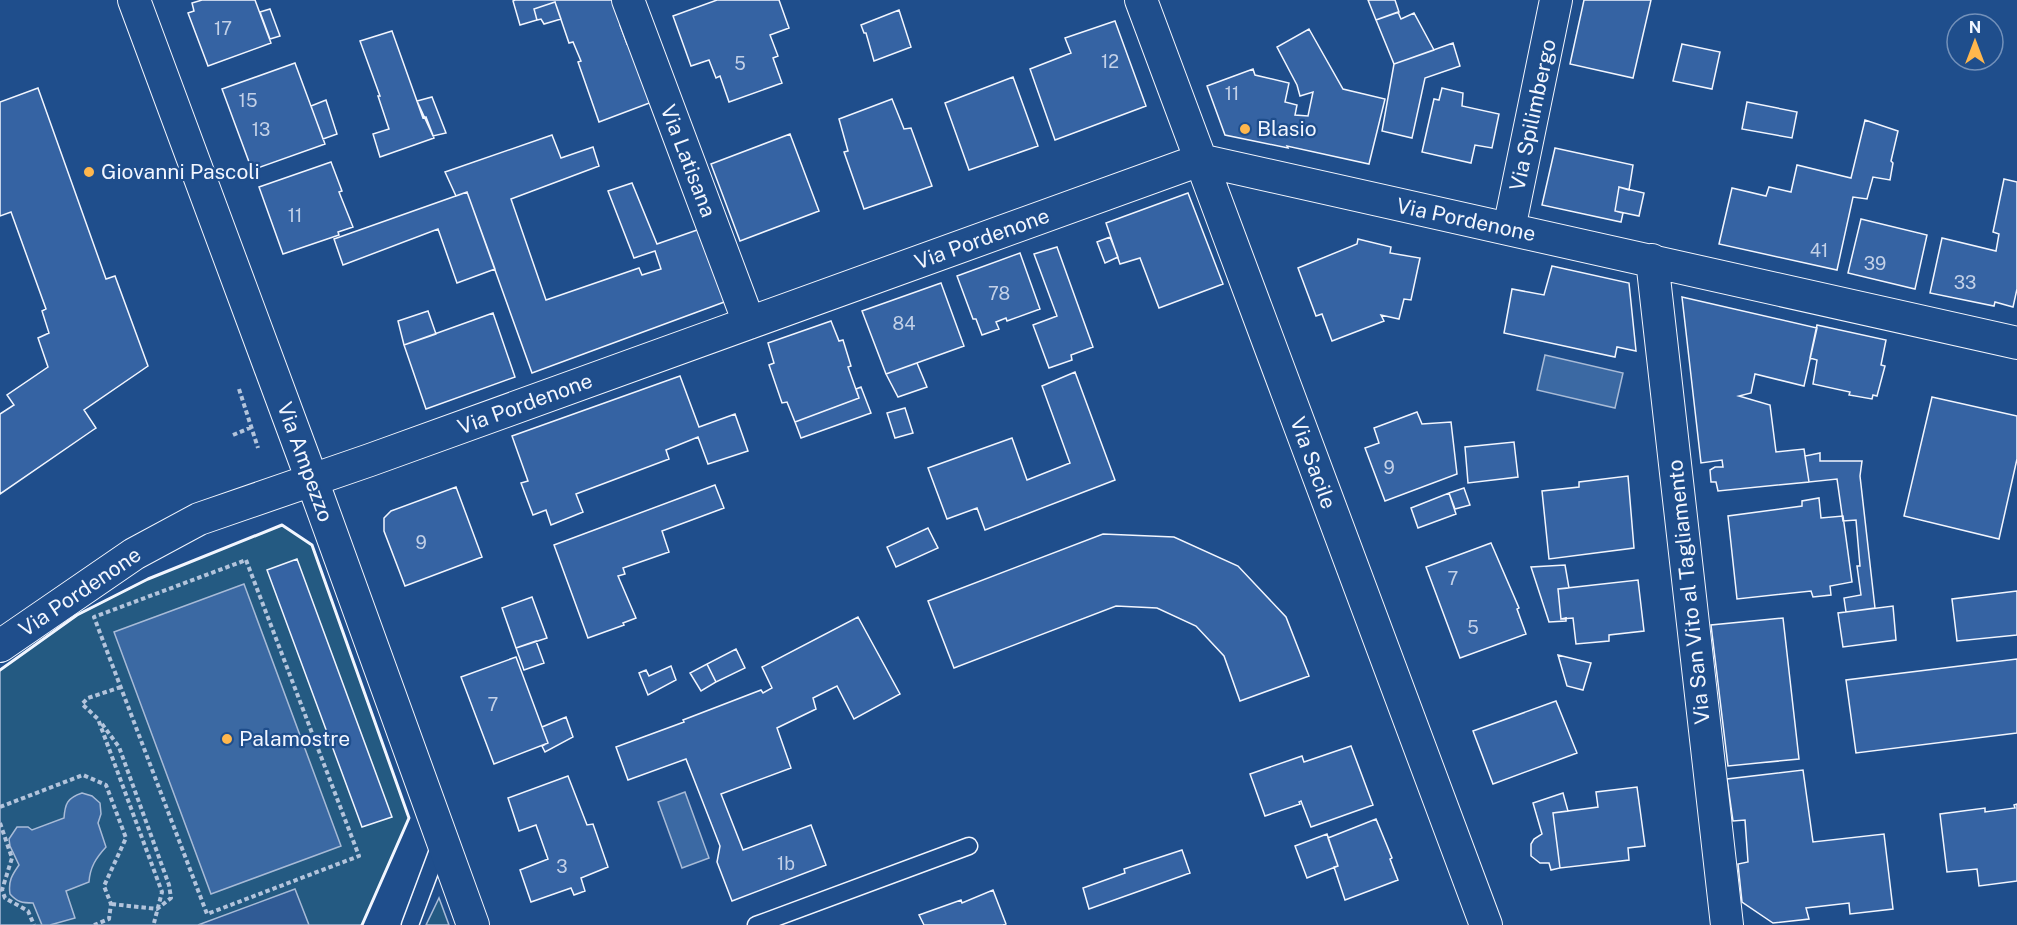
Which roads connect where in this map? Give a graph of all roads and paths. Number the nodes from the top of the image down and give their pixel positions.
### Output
1 (134, 0) edge
2 (628, 0) edge
3 (1141, 0) edge
4 (1556, 0) edge
5 (1200, 160) junction
6 (1509, 229) junction
7 (1652, 260) junction
8 (749, 323) junction
9 (2017, 342) edge
10 (261, 424) dead end
11 (233, 435) dead end
12 (312, 480) junction
13 (0, 646) edge
14 (121, 687) junction
15 (99, 719) junction
16 (0, 807) edge
17 (0, 823) edge
18 (442, 838) junction
19 (969, 846) dead end
20 (111, 904) junction
21 (157, 909) junction
22 (154, 923) dead end
23 (34, 925) edge
24 (94, 925) edge
25 (410, 925) edge
26 (473, 925) edge
27 (756, 925) edge
28 (1486, 925) edge
29 (1727, 925) edge

1 - 12 street, Via Ampezzo
2 - 8 street, Via Latisana
3 - 5 street, Via Sacile
4 - 6 street, Via Spilimbergo
5 - 6 street, Via Pordenone
5 - 8 street, Via Pordenone
5 - 28 street, Via Sacile
6 - 7 street, Via Pordenone
7 - 9 street, Via Pordenone
7 - 29 street, Via San Vito al Tagliamento
8 - 12 street, Via Pordenone
10 - 11 path
12 - 13 street, Via Pordenone
12 - 18 street, Via Ampezzo
14 - 14 path
14 - 15 path
15 - 21 path
15 - 21 path
16 - 20 path
17 - 23 path
18 - 25 lane
18 - 26 street, Via Ampezzo
19 - 27 lane
20 - 21 path
20 - 24 path
21 - 22 path

